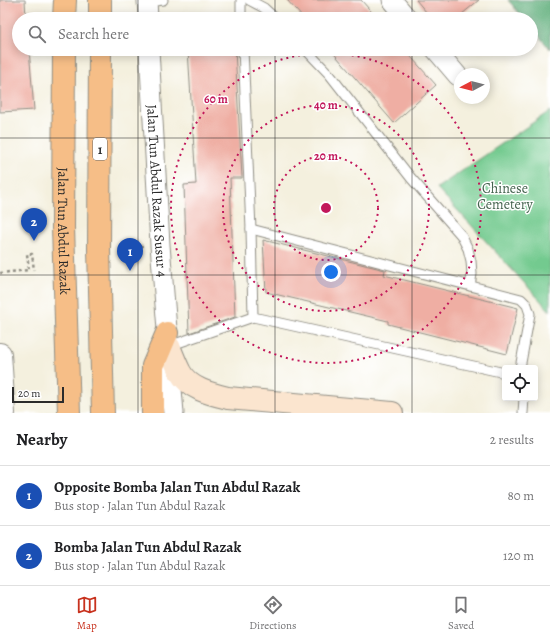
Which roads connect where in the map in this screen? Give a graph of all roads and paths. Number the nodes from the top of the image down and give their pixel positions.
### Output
1 (65, 0) edge
2 (100, 0) edge
3 (241, 0) edge
4 (249, 0) edge
5 (392, 0) edge
6 (64, 12) edge
7 (100, 12) edge
8 (242, 12) edge
9 (268, 12) edge
10 (402, 12) edge
11 (64, 56) edge
12 (100, 56) edge
13 (149, 56) edge
14 (243, 56) edge
15 (312, 56) edge
16 (441, 56) edge
17 (454, 71) edge
18 (251, 229) junction
19 (131, 246) dead end
20 (131, 262) dead end
21 (34, 270) dead end
22 (0, 272) edge
23 (470, 286) junction
24 (253, 317) junction
25 (168, 339) junction
26 (0, 354) edge
27 (521, 365) edge
28 (502, 372) edge
29 (524, 401) edge
30 (4, 413) edge
31 (69, 413) edge
32 (103, 413) edge
33 (153, 413) edge
34 (164, 413) edge
35 (174, 413) edge
36 (392, 413) edge
37 (523, 413) edge

1 - 6 highway
2 - 7 highway
3 - 8 lane
4 - 9 lane
5 - 10 street
11 - 31 highway, Jalan Tun Abdul Razak
12 - 32 highway, 1
13 - 25 street, Jalan Tun Abdul Razak Susur 4
14 - 18 lane
15 - 23 lane
16 - 17 street
18 - 23 lane
18 - 24 lane
19 - 20 path
21 - 22 path
23 - 27 lane
24 - 25 lane
24 - 28 lane
25 - 33 highway
25 - 34 street
25 - 35 street, Jalan Tun Abdul Razak Susur 4
25 - 36 main road
26 - 30 street
29 - 37 lane

